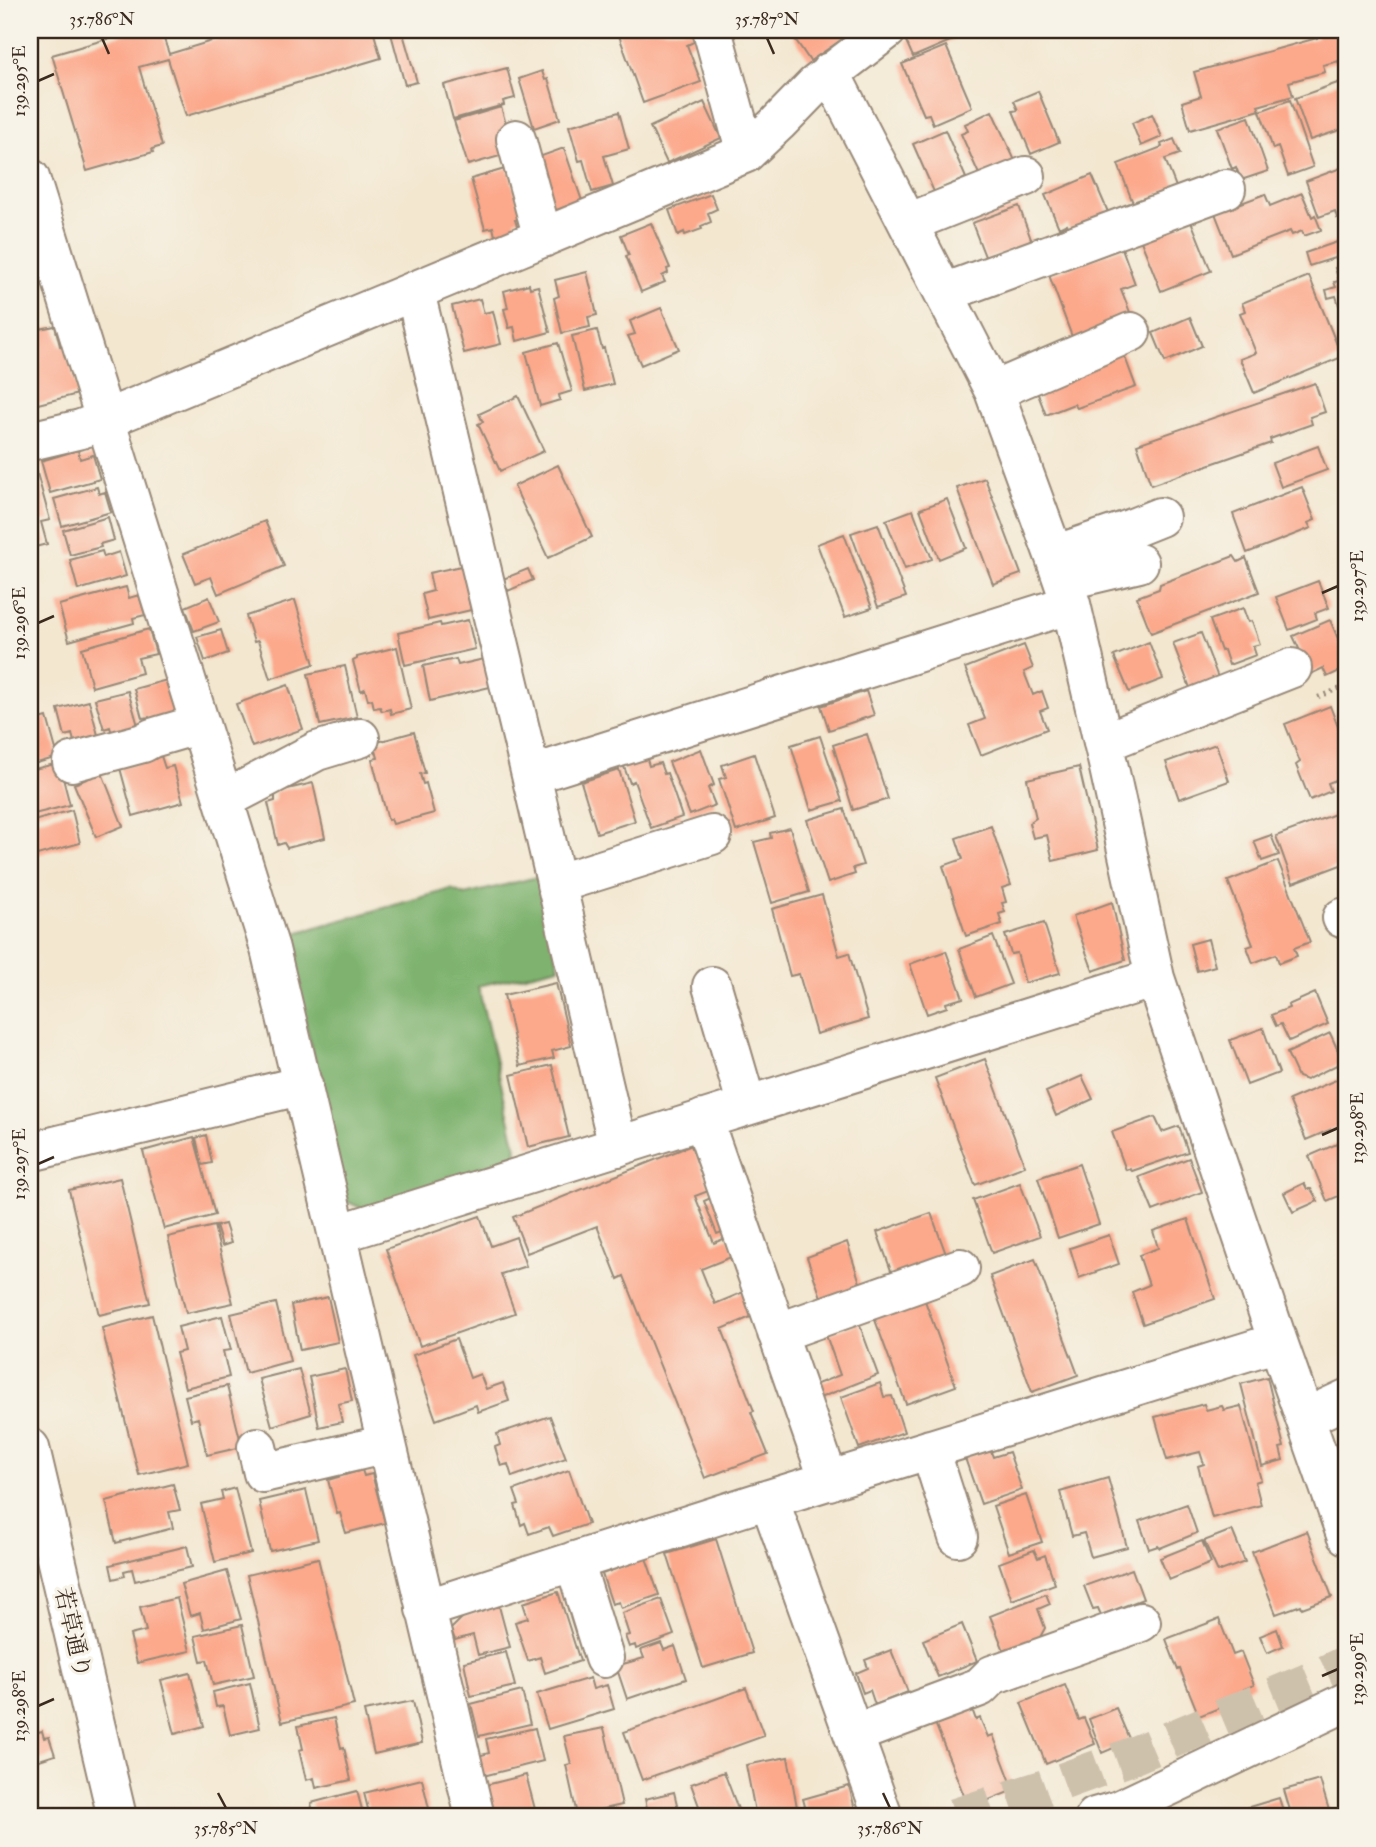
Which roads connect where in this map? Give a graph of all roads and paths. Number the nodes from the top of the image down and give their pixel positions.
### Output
1 (712, 30) edge
2 (887, 30) edge
3 (830, 72) junction
4 (516, 139) dead end
5 (746, 153) junction
6 (1026, 176) dead end
7 (30, 178) edge
8 (1226, 189) dead end
9 (908, 223) junction
10 (543, 238) junction
11 (415, 292) junction
12 (944, 293) junction
13 (1131, 332) dead end
14 (995, 391) junction
15 (104, 420) junction
16 (30, 441) edge
17 (1160, 517) dead end
18 (1139, 563) dead end
19 (1063, 580) junction
20 (1292, 668) dead end
21 (200, 724) junction
22 (360, 737) dead end
23 (1103, 743) junction
24 (72, 762) dead end
25 (531, 775) junction
26 (224, 800) junction
27 (712, 835) dead end
28 (556, 884) junction
29 (1155, 978) junction
30 (712, 986) dead end
31 (303, 1085) junction
32 (747, 1106) junction
33 (703, 1119) junction
34 (618, 1147) junction
35 (30, 1152) edge
36 (338, 1234) junction
37 (960, 1268) dead end
38 (777, 1333) junction
39 (1278, 1342) junction
40 (1346, 1399) edge
41 (1305, 1418) junction
42 (387, 1444) junction
43 (257, 1447) dead end
44 (30, 1448) edge
45 (930, 1449) junction
46 (830, 1481) junction
47 (769, 1499) junction
48 (1343, 1514) edge
49 (958, 1537) dead end
50 (574, 1562) junction
51 (425, 1609) junction
52 (1141, 1622) dead end
53 (604, 1658) dead end
54 (1346, 1702) edge
55 (854, 1734) junction
56 (117, 1817) edge
57 (475, 1817) edge
58 (883, 1817) edge
59 (1095, 1817) edge

1 - 5 street
2 - 3 street
3 - 5 street
3 - 9 street
4 - 10 street
5 - 10 street
6 - 9 street
7 - 15 street
8 - 12 street
9 - 12 street
10 - 11 street
11 - 15 street
11 - 25 street
12 - 14 street
13 - 14 street
14 - 19 street
15 - 16 street
15 - 21 street
17 - 19 street
18 - 19 street
19 - 23 street
19 - 25 street
20 - 23 street
21 - 24 street
21 - 26 street
22 - 26 street
23 - 29 street
25 - 28 street
26 - 31 street
27 - 28 street
28 - 34 street
29 - 32 street
29 - 39 street
30 - 32 street
31 - 35 street
31 - 36 street
32 - 33 street
33 - 34 street
33 - 38 street
34 - 36 street
36 - 42 street
37 - 38 street
38 - 46 street
39 - 41 street
39 - 45 street
40 - 41 street
41 - 48 street
42 - 43 street
42 - 51 street
44 - 56 street, 若草通り
45 - 46 street
45 - 49 street
46 - 47 street
47 - 50 street
47 - 55 street
50 - 51 street
50 - 53 street
51 - 57 street
52 - 55 street
54 - 59 street
55 - 58 street

